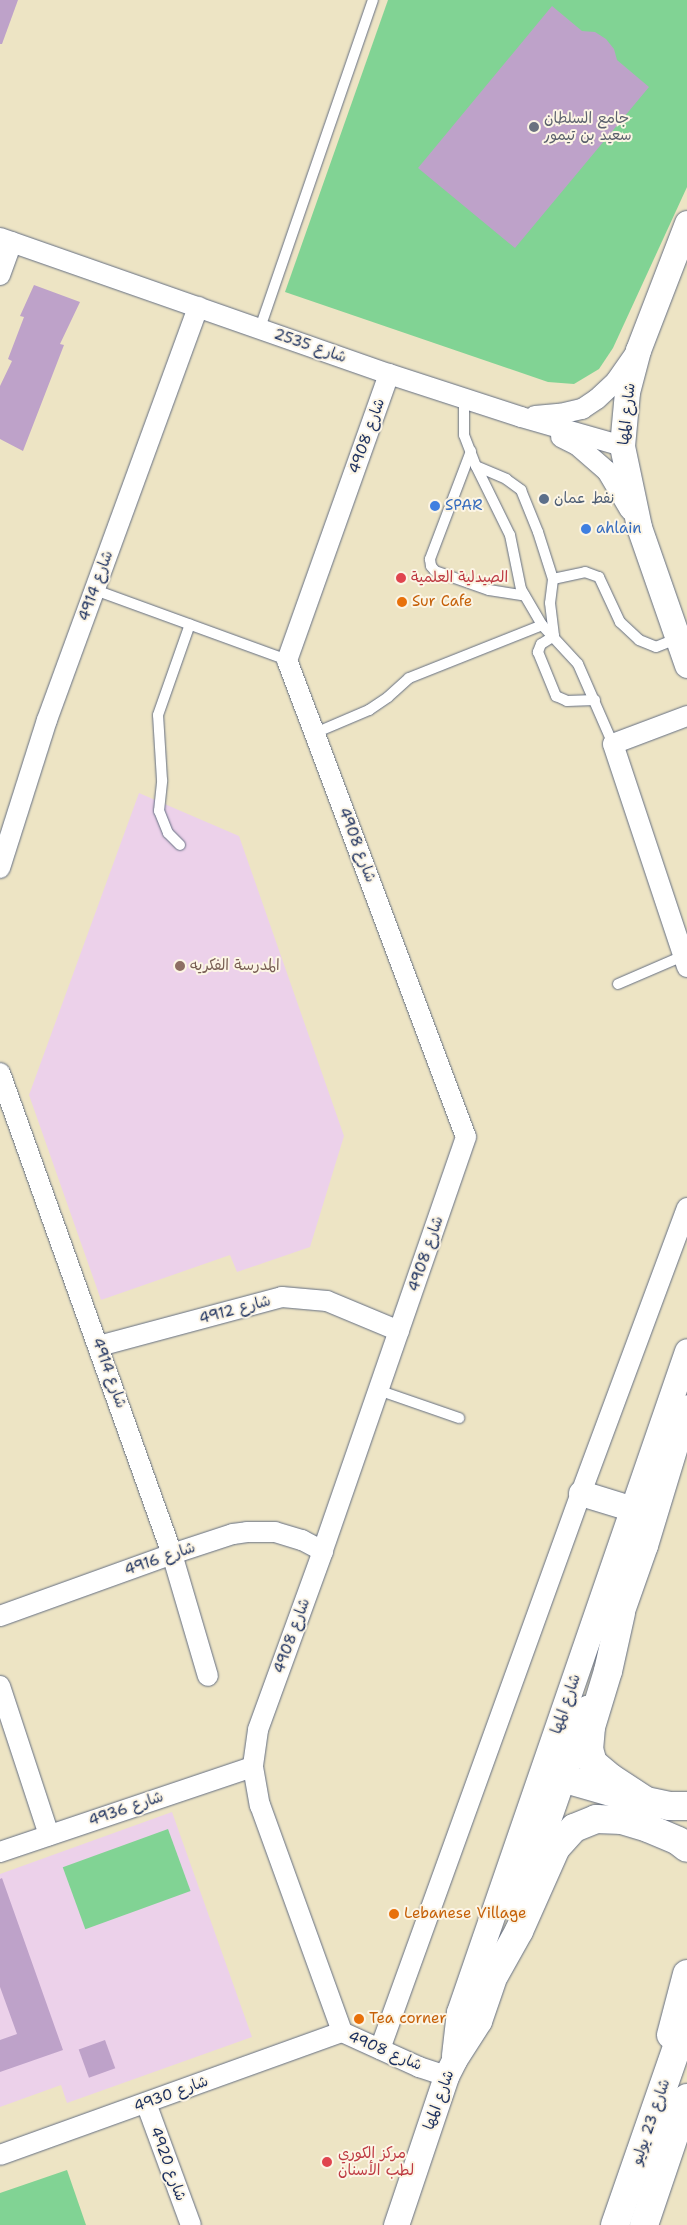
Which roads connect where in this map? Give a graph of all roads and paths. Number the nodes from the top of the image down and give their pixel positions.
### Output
1 (374, 0) edge
2 (687, 223) edge
3 (6, 240) edge
4 (0, 275) edge
5 (198, 307) junction
6 (260, 328) junction
7 (638, 350) junction
8 (389, 374) junction
9 (464, 398) junction
10 (521, 417) junction
11 (622, 446) junction
12 (471, 451) junction
13 (476, 466) junction
14 (639, 526) junction
15 (553, 579) junction
16 (95, 590) junction
17 (525, 596) junction
18 (190, 624) junction
19 (542, 625) junction
20 (554, 636) junction
21 (676, 639) junction
22 (288, 660) junction
23 (687, 665) edge
24 (595, 700) junction
25 (687, 716) edge
26 (315, 733) junction
27 (614, 744) junction
28 (180, 845) dead end
29 (0, 868) edge
30 (685, 961) edge
31 (618, 984) dead end
32 (0, 1073) edge
33 (687, 1208) edge
34 (399, 1331) junction
35 (99, 1346) junction
36 (687, 1351) edge
37 (378, 1390) junction
38 (687, 1407) edge
39 (459, 1418) dead end
40 (581, 1492) junction
41 (633, 1509) junction
42 (323, 1551) junction
43 (172, 1554) junction
44 (621, 1612) junction
45 (0, 1616) edge
46 (208, 1676) dead end
47 (572, 1685) junction
48 (0, 1686) edge
49 (253, 1767) junction
50 (562, 1778) junction
51 (535, 1795) junction
52 (646, 1801) junction
53 (687, 1806) edge
54 (622, 1820) junction
55 (49, 1835) junction
56 (687, 1848) edge
57 (0, 1852) edge
58 (495, 1974) junction
59 (687, 1974) edge
60 (687, 2018) edge
61 (342, 2032) junction
62 (380, 2049) junction
63 (450, 2068) junction
64 (687, 2098) edge
65 (146, 2103) junction
66 (641, 2152) junction
67 (0, 2155) edge
68 (191, 2225) edge
69 (396, 2225) edge
70 (615, 2225) edge
71 (644, 2225) edge

1 - 6 lane
2 - 7 street, شارع المها
3 - 4 street
3 - 5 street, 2535 شارع
5 - 6 street, 2535 شارع
5 - 16 street, 4914 شارع
6 - 8 street, 2535 شارع
7 - 10 street
7 - 11 street, شارع المها
8 - 9 street, 2535 شارع
8 - 22 street, 4908 شارع
9 - 10 street, 2535 شارع
9 - 12 lane
10 - 11 street, 2535 شارع
10 - 14 street
11 - 14 street, شارع المها
12 - 13 lane
12 - 17 lane
13 - 15 lane
13 - 17 lane
14 - 21 street, شارع المها
15 - 20 lane
15 - 21 lane
16 - 18 lane
16 - 29 street, 4914 شارع
17 - 19 lane
18 - 22 lane
18 - 28 lane
19 - 20 lane
19 - 26 lane
20 - 24 lane
20 - 24 lane
21 - 23 street, شارع المها
22 - 26 street, 4908 شارع
24 - 27 lane
25 - 27 street
26 - 34 street, 4908 شارع
27 - 30 street
30 - 31 lane
32 - 35 street, 4914 شارع
33 - 40 street
34 - 35 street, 4912 شارع
34 - 37 street, 4908 شارع
35 - 43 street, 4914 شارع
36 - 41 street, شارع المها
37 - 39 lane
37 - 42 street, 4908 شارع
38 - 44 street, شارع المها
40 - 41 street
40 - 62 street
41 - 47 street, شارع المها
42 - 43 street, 4916 شارع
42 - 49 street, 4908 شارع
43 - 45 street, 4916 شارع
43 - 46 street, 4914 شارع
44 - 50 street, شارع المها
44 - 52 main road
47 - 50 street
47 - 51 street, شارع المها
48 - 55 street
49 - 55 street, 4936 شارع
49 - 61 street, 4908 شارع
50 - 51 street
50 - 52 main road
50 - 54 main road
50 - 58 street, شارع المها
51 - 63 street, شارع المها
52 - 53 main road
54 - 56 main road
54 - 58 main road
55 - 57 street, 4936 شارع
58 - 63 street, شارع المها
59 - 66 main road
60 - 66 main road, شارع 23 يوليو
61 - 62 street, 4908 شارع
61 - 65 street, 4930 شارع
62 - 63 street, 4908 شارع
63 - 69 street, شارع المها
64 - 71 main road, شارع 23 يوليو
65 - 67 street, 4930 شارع
65 - 68 street, 4920 شارع
66 - 70 main road, شارع 23 يوليو

